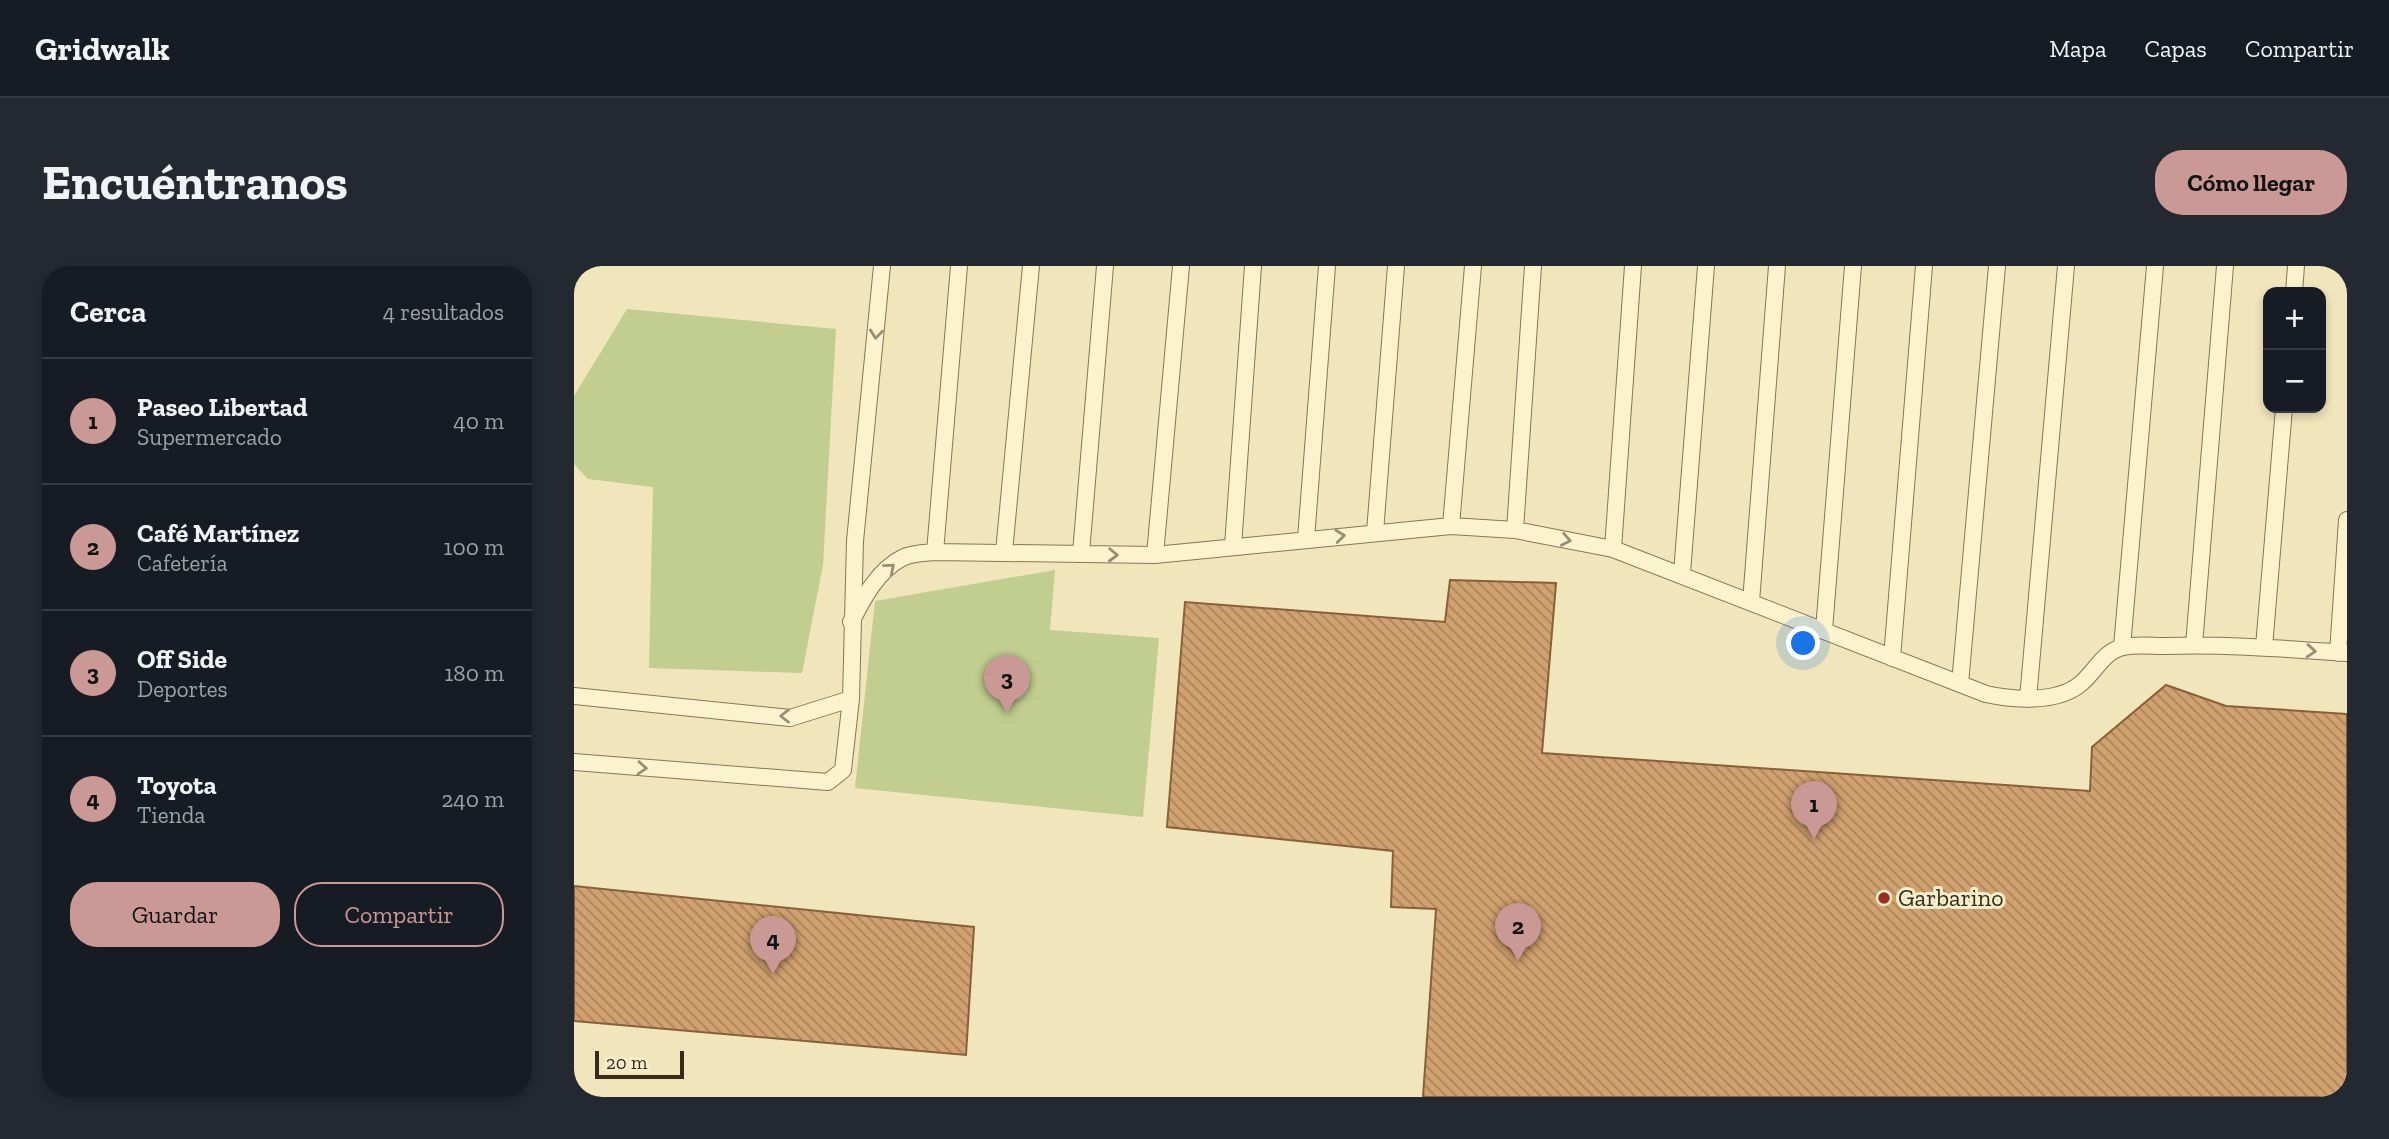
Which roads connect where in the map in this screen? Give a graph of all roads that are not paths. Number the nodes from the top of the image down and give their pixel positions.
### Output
1 (882, 266) edge
2 (959, 266) edge
3 (1031, 266) edge
4 (1105, 266) edge
5 (1181, 266) edge
6 (1254, 266) edge
7 (1327, 266) edge
8 (1396, 266) edge
9 (1473, 266) edge
10 (1533, 266) edge
11 (1633, 266) edge
12 (1706, 266) edge
13 (1777, 266) edge
14 (1853, 266) edge
15 (1924, 266) edge
16 (1997, 266) edge
17 (2066, 266) edge
18 (2155, 266) edge
19 (2225, 266) edge
20 (2296, 266) edge
21 (2294, 287) edge
22 (2284, 413) edge
23 (2347, 520) edge
24 (1451, 526) junction
25 (1515, 530) junction
26 (1376, 532) junction
27 (1306, 539) junction
28 (1233, 546) junction
29 (1613, 549) junction
30 (935, 552) junction
31 (1004, 552) junction
32 (1081, 553) junction
33 (1155, 555) junction
34 (1682, 573) junction
35 (1751, 602) junction
36 (851, 622) junction
37 (1824, 630) junction
38 (2194, 645) junction
39 (2122, 647) junction
40 (2264, 647) junction
41 (2342, 653) edge
42 (1892, 658) junction
43 (1961, 684) junction
44 (574, 699) edge
45 (851, 699) junction
46 (2028, 699) junction
47 (574, 762) edge

1 -> 36 lane
2 - 30 lane
3 - 31 lane
4 - 32 lane
5 - 33 lane
6 - 28 lane
7 - 27 lane
8 - 26 lane
9 - 24 lane
10 - 25 lane
11 - 29 lane
12 - 34 lane
13 - 35 lane
14 - 37 lane
15 - 42 lane
16 - 43 lane
17 - 46 lane
18 - 39 lane
19 - 38 lane
20 - 21 lane
22 - 40 lane
23 - 41 lane
24 - 25 lane
24 - 26 lane
25 -> 29 lane
27 -> 26 lane
27 - 28 lane
28 - 33 lane
29 - 34 lane
30 - 31 lane
36 -> 30 lane
31 - 32 lane
32 -> 33 lane
34 - 35 lane
35 - 37 lane
36 - 45 lane
37 - 42 lane
38 - 39 lane
38 - 40 lane
39 - 46 lane
40 -> 41 lane
42 - 43 lane
43 - 46 lane
45 -> 44 lane
47 -> 45 lane

